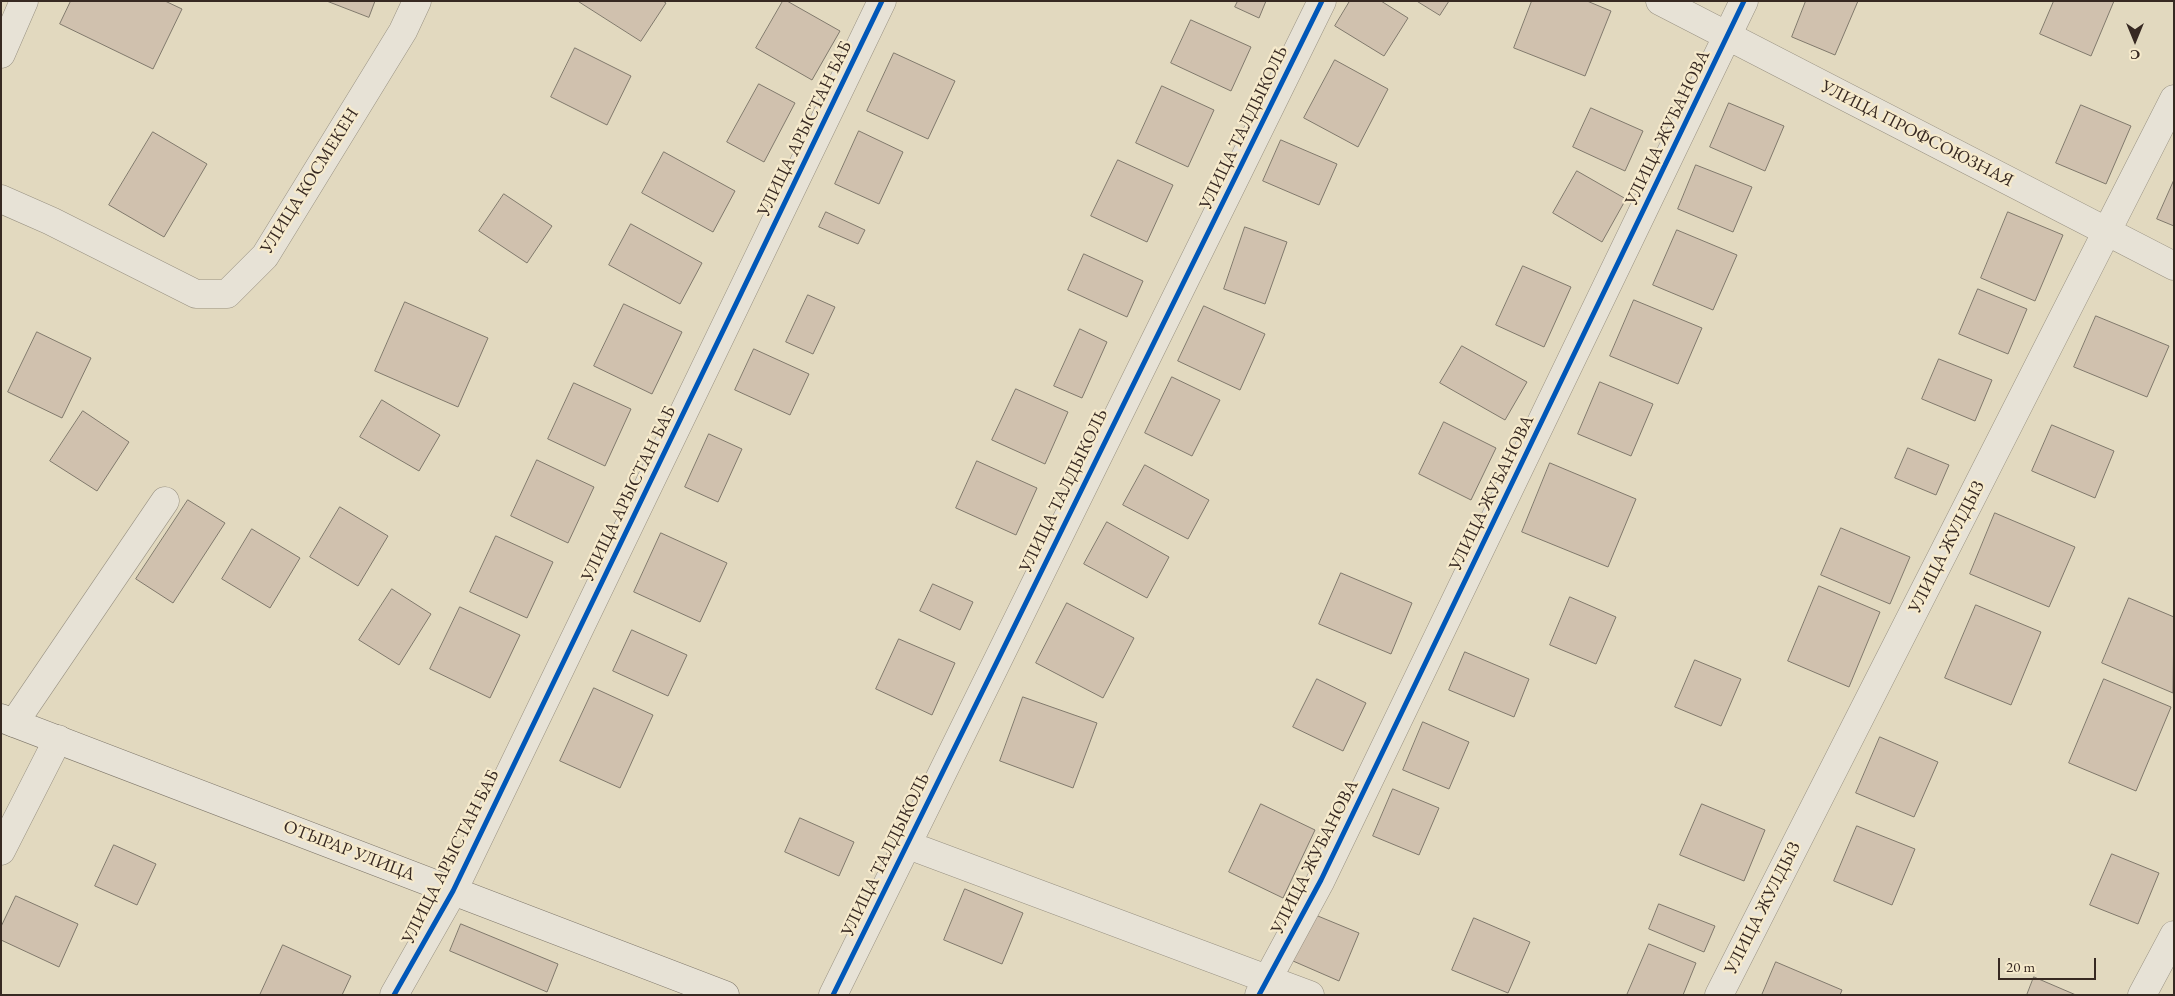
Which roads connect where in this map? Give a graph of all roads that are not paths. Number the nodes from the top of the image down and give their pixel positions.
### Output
1 (24, 1) edge
2 (417, 1) edge
3 (882, 1) edge
4 (1322, 1) edge
5 (1660, 1) edge
6 (1744, 1) edge
7 (7, 24) edge
8 (1728, 36) junction
9 (1, 54) edge
10 (2174, 98) edge
11 (1, 199) edge
12 (2108, 232) junction
13 (2174, 266) edge
14 (165, 501) dead end
15 (7, 720) edge
16 (58, 739) junction
17 (908, 845) junction
18 (1, 851) edge
19 (453, 891) junction
20 (2174, 935) edge
21 (1263, 987) edge
22 (394, 995) edge
23 (724, 995) edge
24 (833, 995) edge
25 (1310, 995) edge
26 (1719, 995) edge
27 (2142, 995) edge

1 - 7 street
2 - 11 street, УЛИЦА КОСМЕКЕН
3 - 19 street, УЛИЦА АРЫСТАН БАБ
4 - 17 street, УЛИЦА ТАЛДЫКОЛЬ
5 - 8 street, УЛИЦА ПРОФСОЮЗНАЯ
6 - 8 street, УЛИЦА ЖУБАНОВА
7 - 9 street
8 - 12 street, УЛИЦА ПРОФСОЮЗНАЯ
8 - 21 street, УЛИЦА ЖУБАНОВА
10 - 12 street, УЛИЦА ЖУЛДЫЗ
12 - 13 street, УЛИЦА ПРОФСОЮЗНАЯ
12 - 26 street, УЛИЦА ЖУЛДЫЗ
14 - 15 street
15 - 16 street, ОТЫРАР УЛИЦА
16 - 18 street
16 - 19 street, ОТЫРАР УЛИЦА
17 - 21 street
17 - 24 street, УЛИЦА ТАЛДЫКОЛЬ
19 - 22 street, УЛИЦА АРЫСТАН БАБ
19 - 23 street, ОТЫРАР УЛИЦА
20 - 27 street
21 - 25 street

